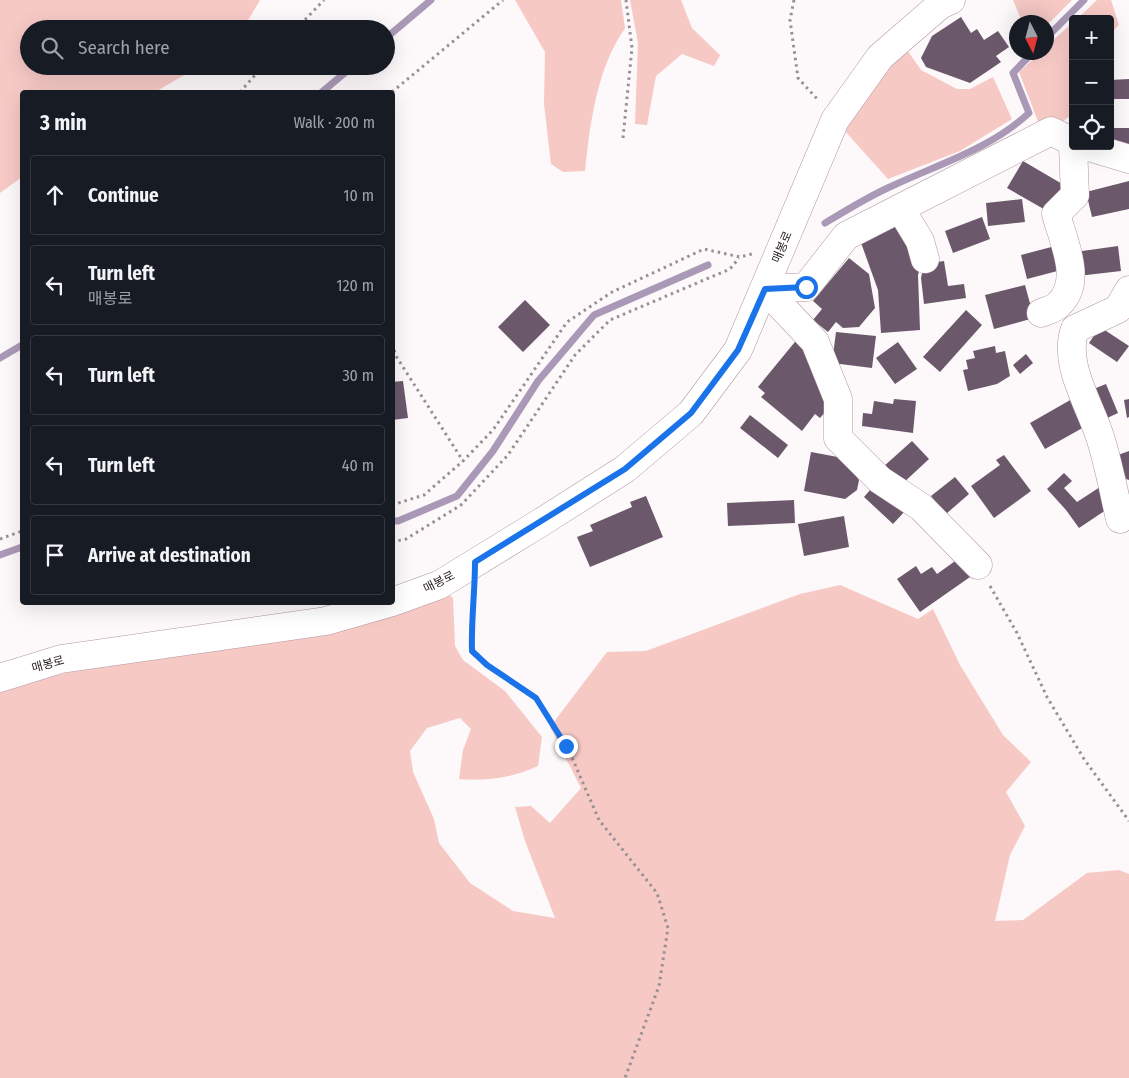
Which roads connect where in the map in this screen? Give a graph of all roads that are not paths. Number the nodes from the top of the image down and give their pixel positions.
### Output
1 (951, 0) edge
2 (1069, 140) edge
3 (1073, 150) edge
4 (1099, 150) edge
5 (1129, 159) edge
6 (900, 208) junction
7 (925, 259) dead end
8 (765, 289) junction
9 (1129, 290) edge
10 (1041, 313) dead end
11 (1120, 519) dead end
12 (978, 565) road end
13 (395, 601) edge
14 (382, 605) edge
15 (0, 678) edge

1 - 8 street, 매봉로
2 - 6 street
3 - 10 street
4 - 5 street
6 - 7 street
6 - 8 street
8 - 12 street
8 - 13 street, 매봉로
9 - 11 street
14 - 15 street, 매봉로

